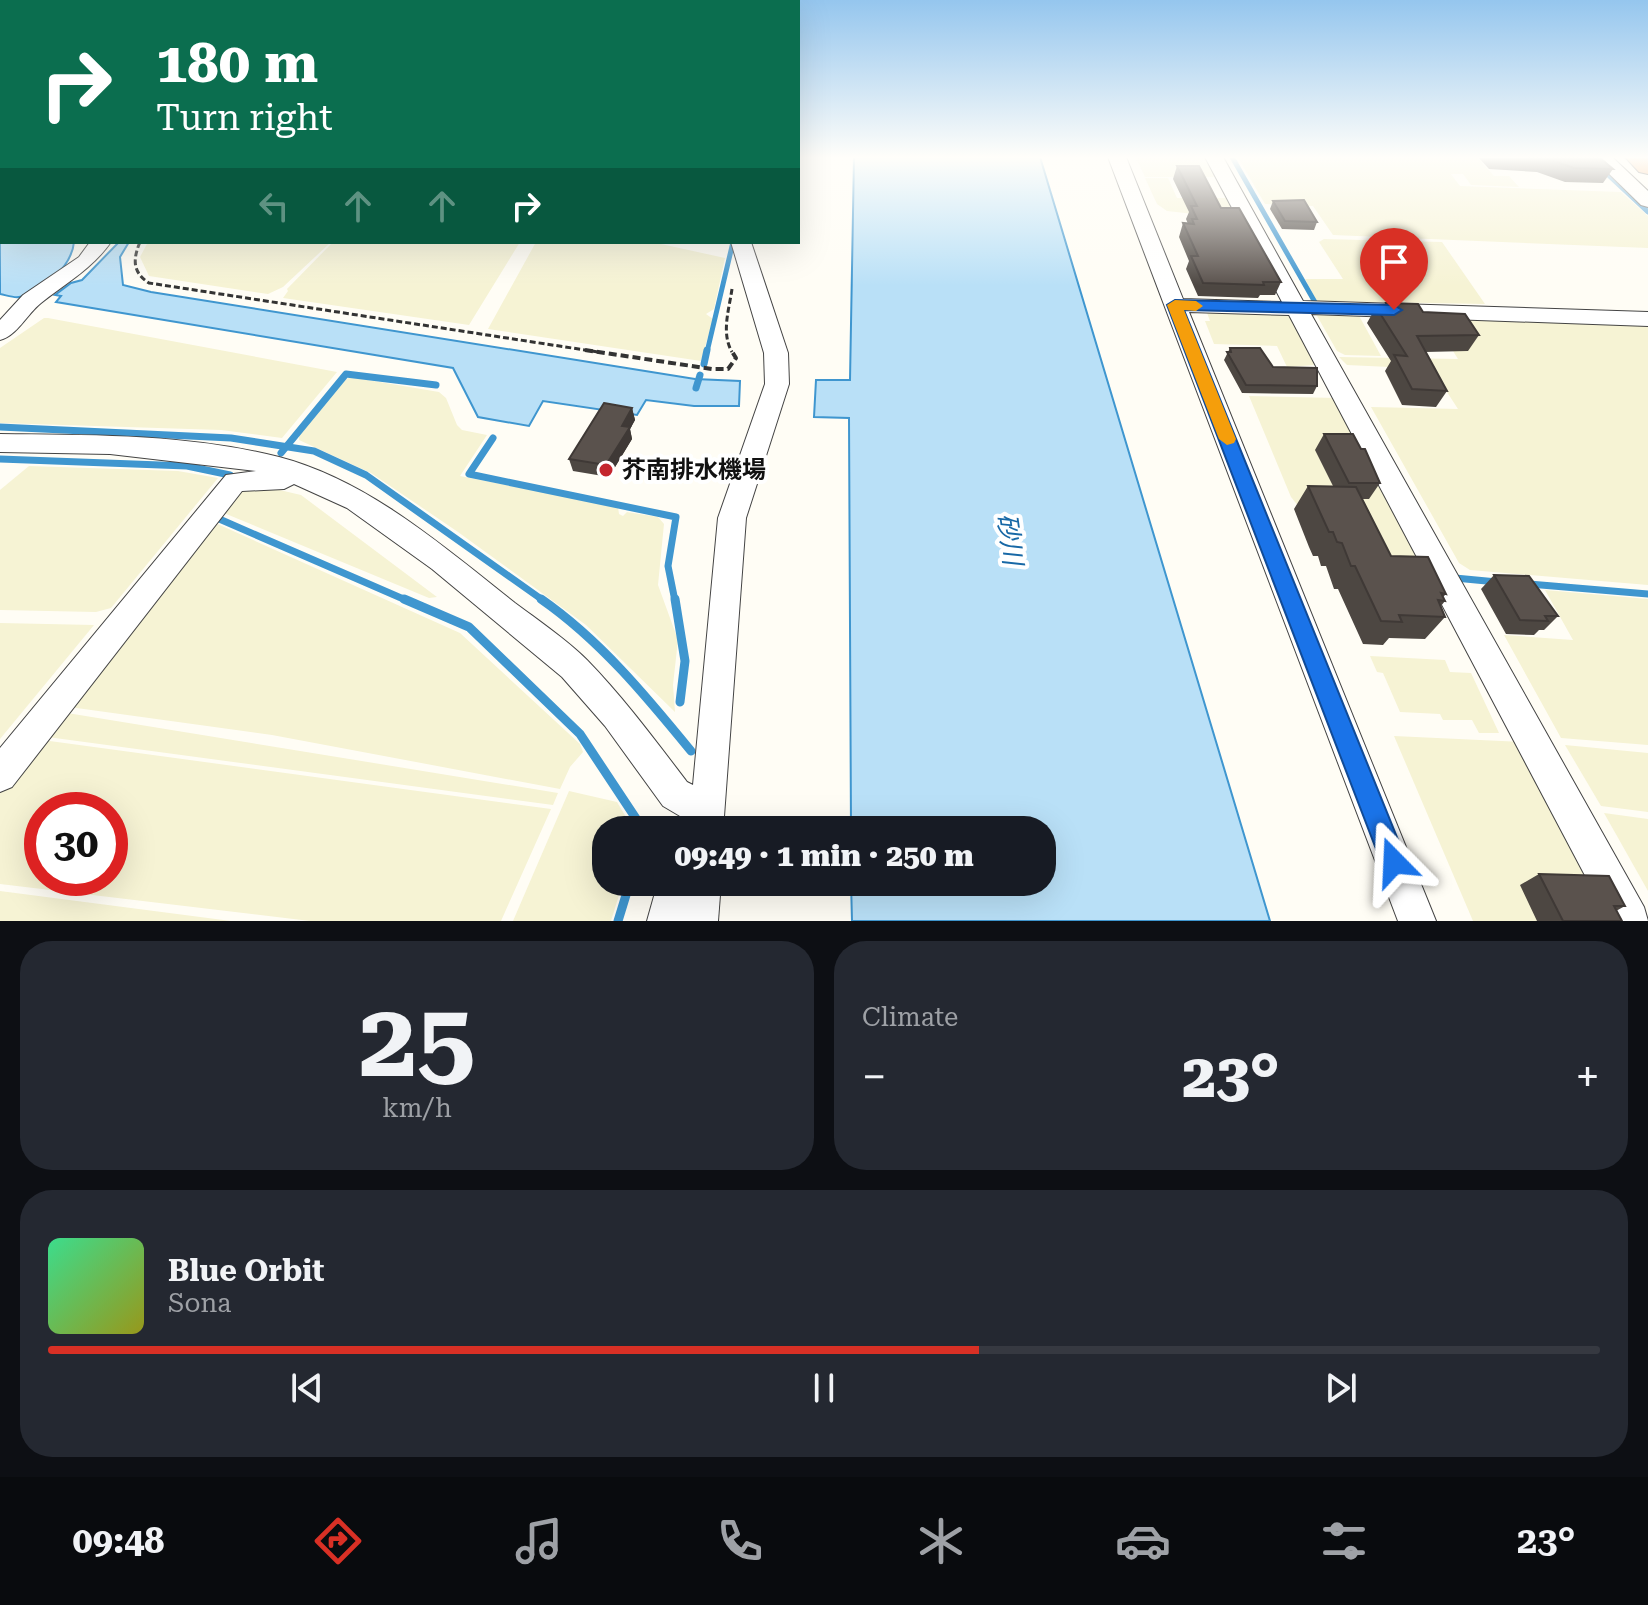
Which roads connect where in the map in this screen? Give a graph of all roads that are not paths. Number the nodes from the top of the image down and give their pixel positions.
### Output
1 (1134, 200) edge
2 (1238, 200) edge
3 (99, 244) edge
4 (742, 244) edge
5 (1175, 305) junction
6 (1299, 307) junction
7 (1648, 319) edge
8 (0, 333) edge
9 (0, 443) edge
10 (314, 479) junction
11 (0, 775) edge
12 (696, 816) edge
13 (705, 816) edge
14 (673, 896) edge
15 (701, 896) edge
16 (666, 921) edge
17 (699, 921) edge
18 (1417, 921) edge
19 (1630, 921) edge

1 - 5 street
2 - 6 street
3 - 8 street
4 - 13 street
5 - 6 street
5 - 18 street
6 - 7 street
6 - 19 street
9 - 10 street
10 - 11 street
10 - 12 street
14 - 16 street
15 - 17 street

